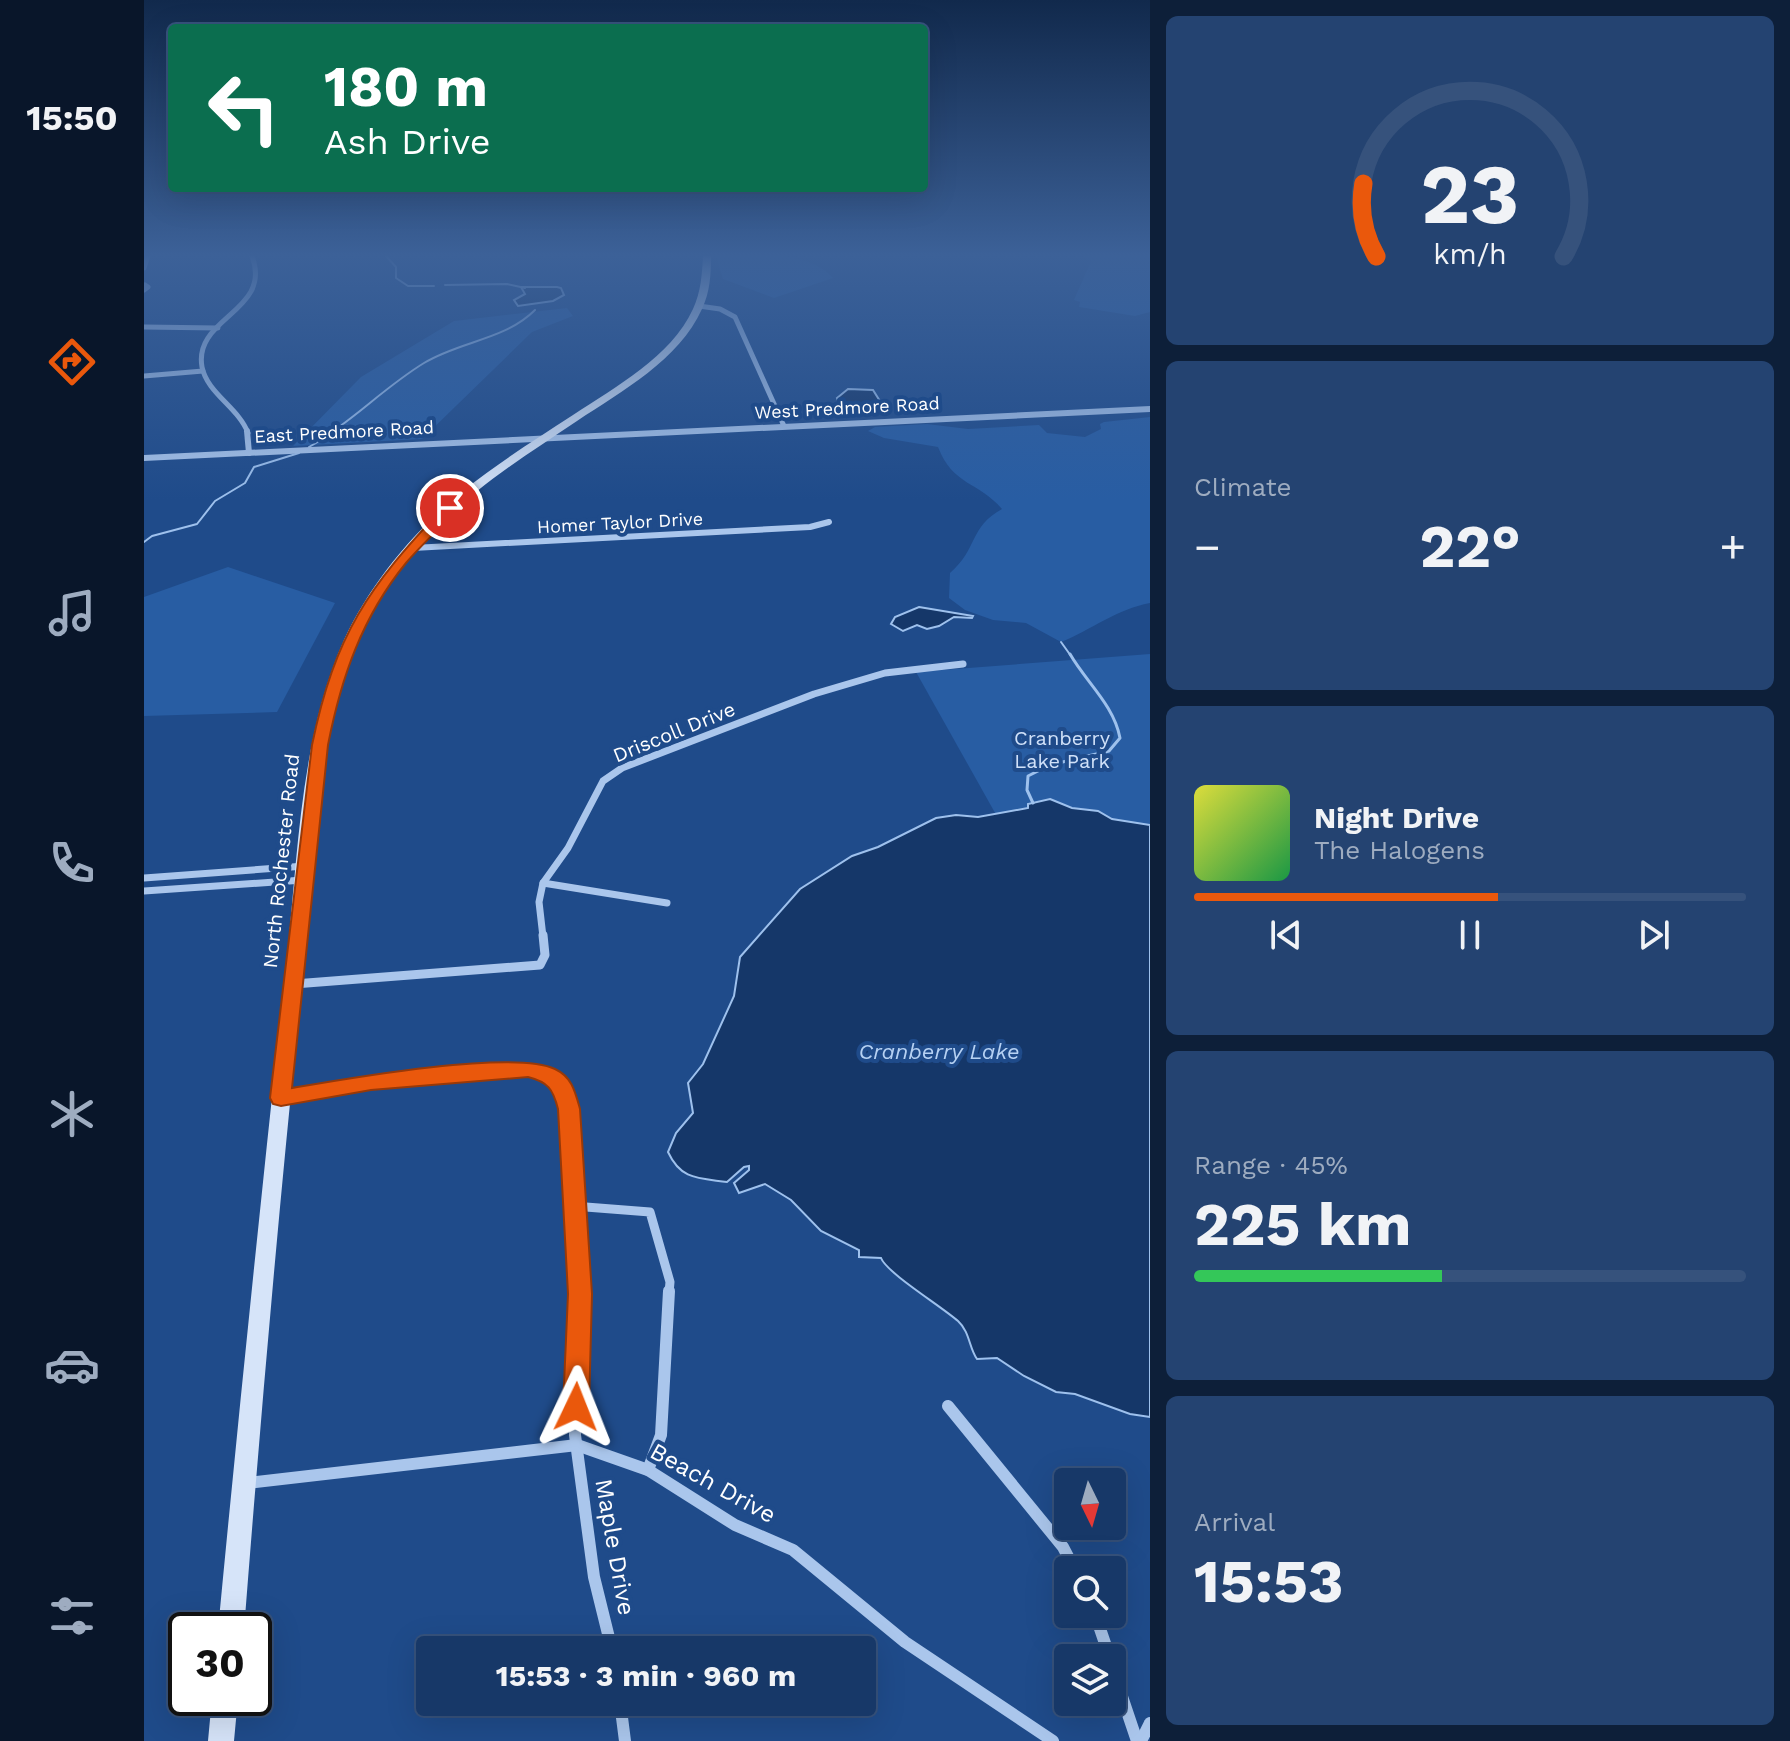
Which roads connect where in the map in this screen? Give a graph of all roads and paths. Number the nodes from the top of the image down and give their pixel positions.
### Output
1 (210, 337) edge
2 (677, 337) edge
3 (744, 337) edge
4 (203, 371) junction
5 (146, 377) edge
6 (1150, 409) edge
7 (784, 426) junction
8 (545, 438) junction
9 (249, 453) junction
10 (144, 458) edge
11 (829, 522) dead end
12 (413, 548) junction
13 (963, 664) dead end
14 (305, 873) junction
15 (144, 878) edge
16 (543, 883) junction
17 (144, 891) edge
18 (667, 903) dead end
19 (293, 984) junction
20 (281, 1098) junction
21 (573, 1206) junction
22 (948, 1406) dead end
23 (577, 1445) junction
24 (648, 1470) junction
25 (244, 1483) junction
26 (1066, 1556) edge
27 (233, 1612) edge
28 (609, 1636) edge
29 (1126, 1705) edge
30 (223, 1716) edge
31 (622, 1716) edge
32 (1150, 1723) edge
33 (221, 1741) edge
34 (625, 1741) edge
35 (1053, 1741) edge
36 (1139, 1741) edge

1 - 4 street
2 - 8 main road, North Rochester Road
3 - 7 street
4 - 5 street
4 - 9 street
6 - 7 street, West Predmore Road
7 - 8 street, West Predmore Road
8 - 9 street, East Predmore Road
8 - 12 main road, North Rochester Road
9 - 10 street, East Predmore Road
11 - 12 street, Homer Taylor Drive
12 - 14 main road, North Rochester Road
13 - 16 street, Driscoll Drive
14 - 15 street
14 - 17 street
14 - 19 main road, North Rochester Road
16 - 18 street
16 - 19 street
19 - 20 main road, North Rochester Road
20 - 21 street, Maple Drive
20 - 25 main road, North Rochester Road
21 - 23 street, Maple Drive
21 - 24 street
22 - 26 street
23 - 24 street, Beach Drive
23 - 25 street, Beach Drive
23 - 28 street, Maple Drive
24 - 35 street, Beach Drive
25 - 27 main road, North Rochester Road
29 - 36 street
30 - 33 main road
31 - 34 street
32 - 36 street

